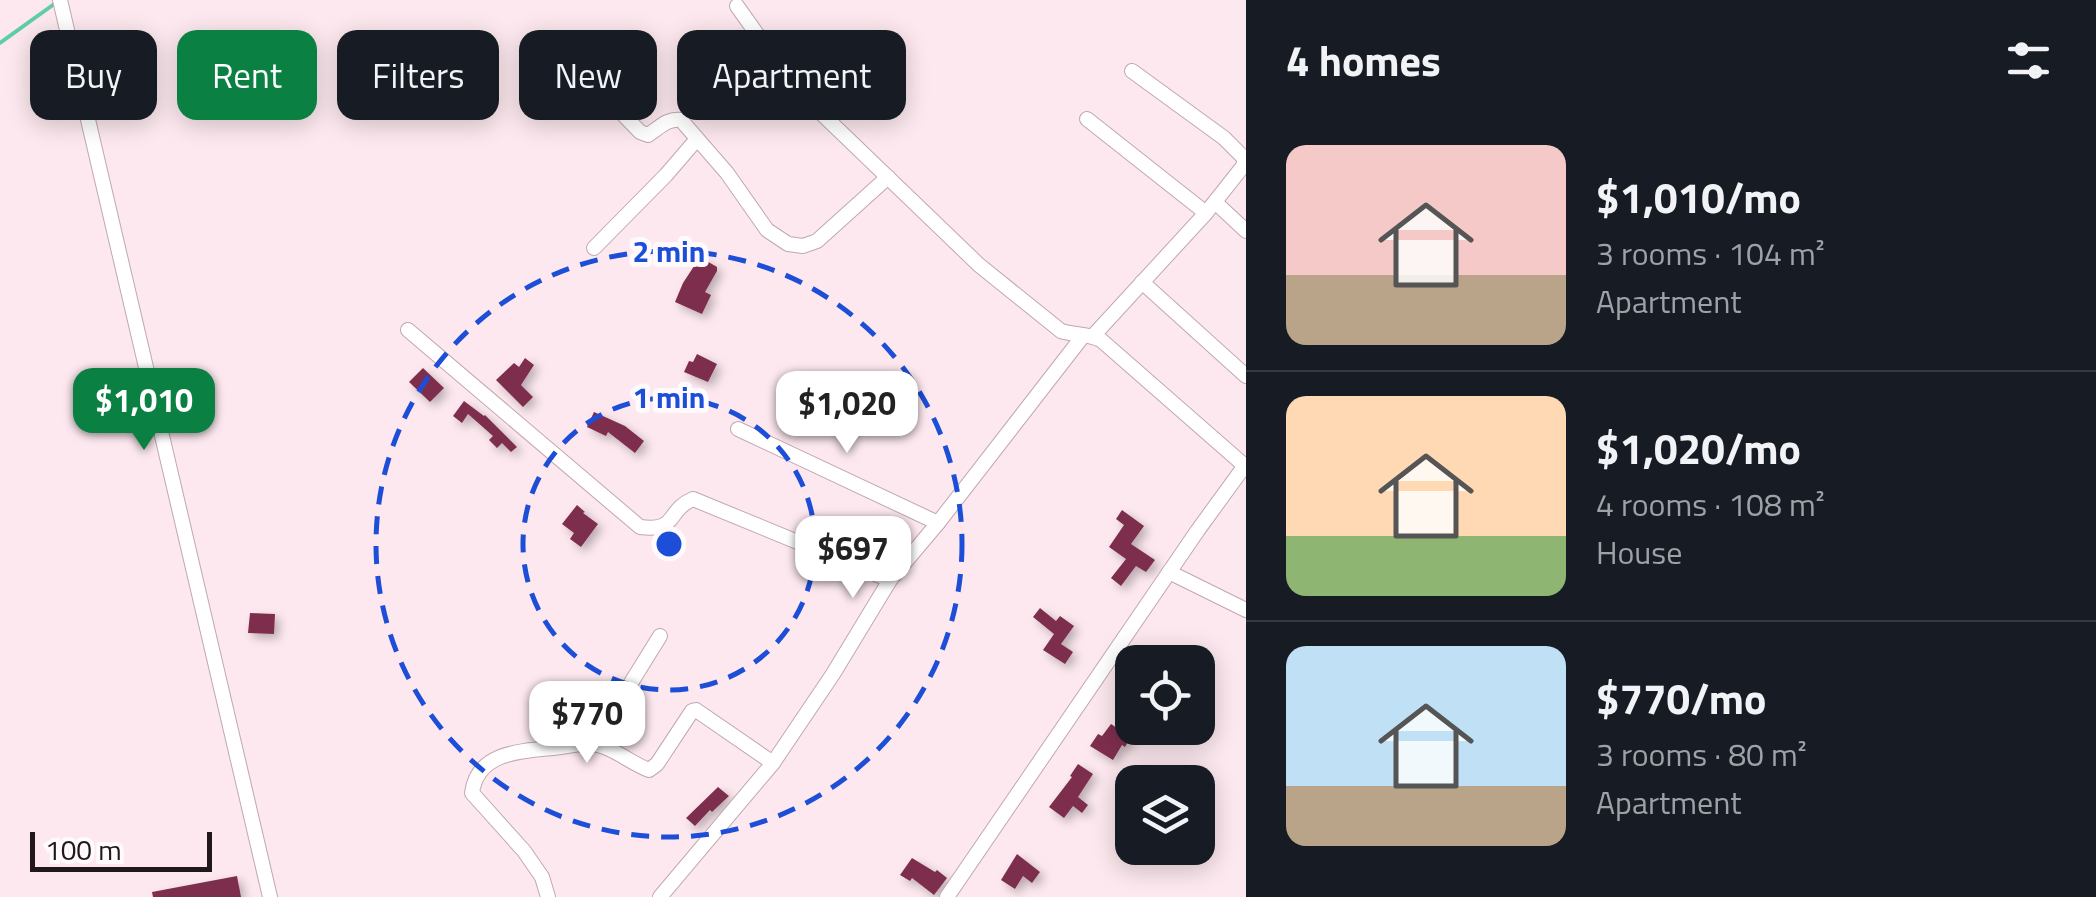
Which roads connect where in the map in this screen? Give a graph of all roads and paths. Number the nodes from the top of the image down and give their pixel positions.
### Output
1 (60, 0) edge
2 (737, 6) dead end
3 (1132, 70) dead end
4 (628, 120) edge
5 (1088, 120) dead end
6 (697, 139) junction
7 (888, 177) junction
8 (1211, 208) junction
9 (1246, 230) edge
10 (594, 248) dead end
11 (1142, 282) junction
12 (408, 330) dead end
13 (1088, 336) junction
14 (1246, 376) edge
15 (738, 429) dead end
16 (1245, 465) edge
17 (938, 523) junction
18 (1169, 572) junction
19 (890, 580) junction
20 (1246, 610) edge
21 (660, 636) dead end
22 (593, 744) junction
23 (773, 763) junction
24 (270, 897) edge
25 (548, 897) edge
26 (660, 897) edge
27 (948, 897) edge

1 - 24 street
2 - 7 street
3 - 8 street
4 - 6 street
5 - 8 street
6 - 7 street
6 - 10 street
7 - 13 street
8 - 9 street
8 - 11 street
11 - 13 street
11 - 14 street
12 - 19 street
13 - 16 street
13 - 17 street
15 - 17 street
16 - 18 street
17 - 19 street
18 - 20 street
18 - 27 street
19 - 23 street
21 - 22 street
22 - 23 street
22 - 25 street
23 - 26 street

